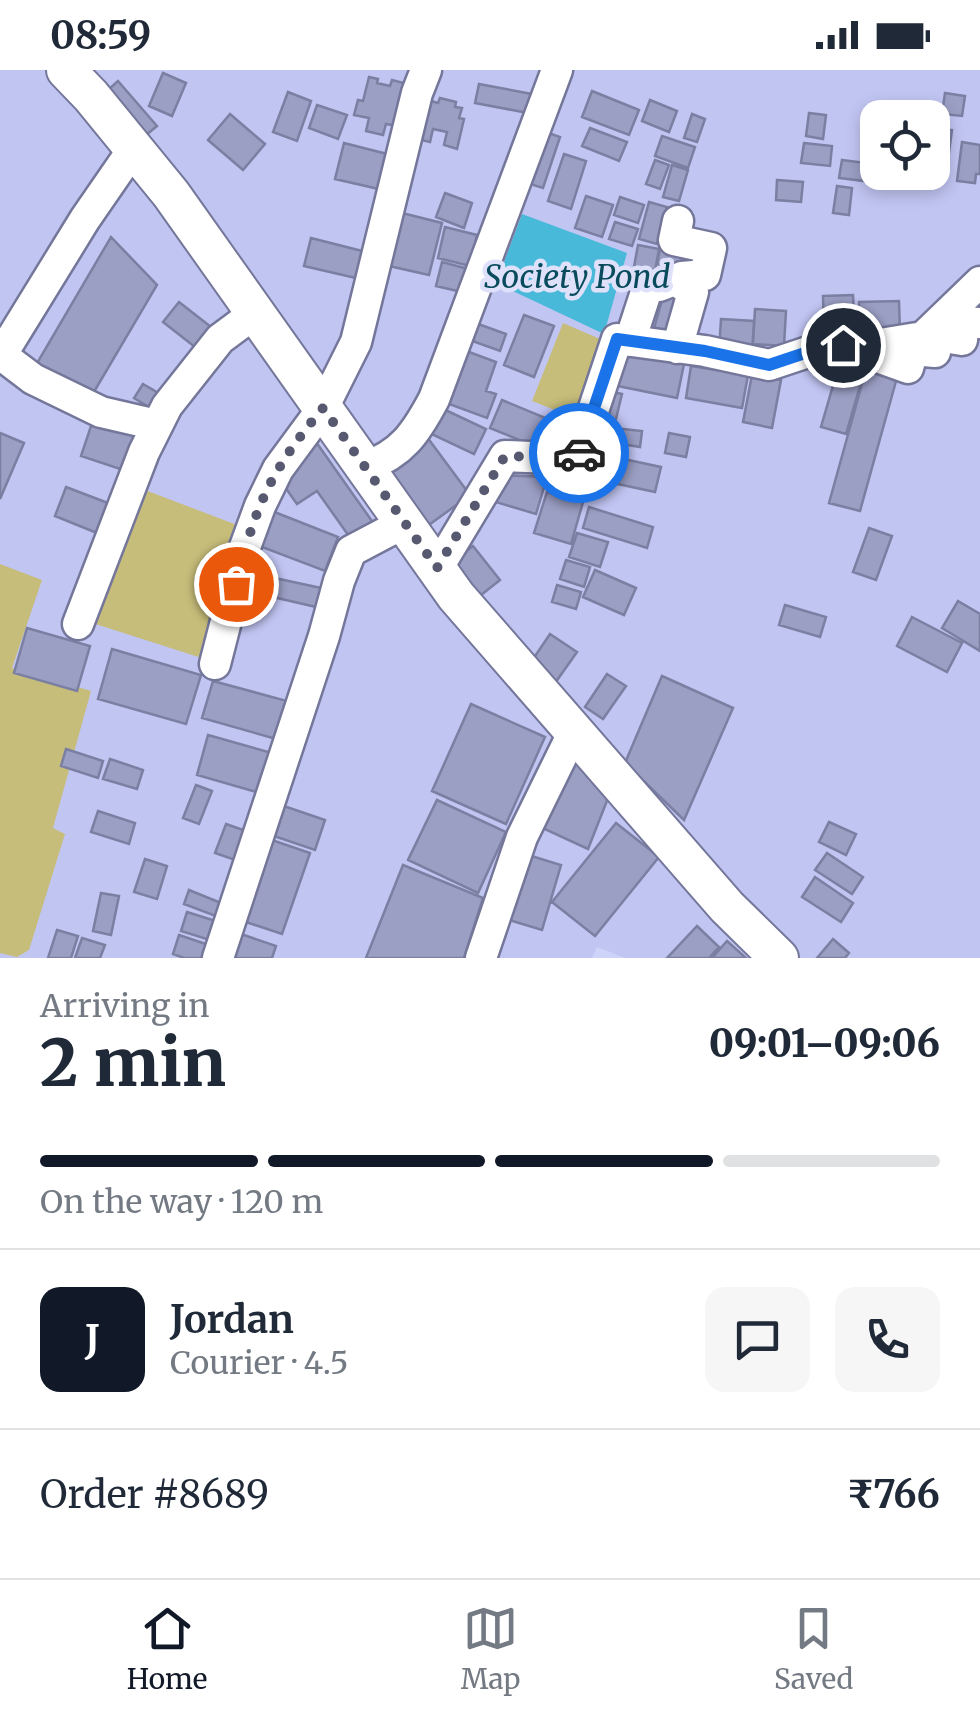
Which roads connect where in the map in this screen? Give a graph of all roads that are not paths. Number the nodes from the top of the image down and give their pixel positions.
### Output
1 (66, 70) edge
2 (426, 70) edge
3 (557, 70) edge
4 (134, 148) junction
5 (678, 221) dead end
6 (682, 277) junction
7 (980, 282) edge
8 (255, 313) junction
9 (980, 323) edge
10 (938, 328) junction
11 (630, 341) junction
12 (843, 345) junction
13 (677, 348) junction
14 (1, 354) edge
15 (323, 408) junction
16 (157, 425) junction
17 (365, 468) junction
18 (404, 523) junction
19 (437, 568) junction
20 (78, 624) dead end
21 (214, 664) dead end
22 (574, 731) junction
23 (218, 958) edge
24 (481, 958) edge
25 (780, 958) edge

1 - 4 main road
2 - 15 street
3 - 17 street
4 - 8 main road
4 - 14 street
5 - 6 street
6 - 11 street
6 - 13 street
7 - 10 street
8 - 15 main road
8 - 16 street
9 - 10 street
10 - 12 street
10 - 12 street
11 - 13 street
11 - 19 street
12 - 13 street
14 - 16 street
15 - 17 main road
15 - 21 street
16 - 20 street
17 - 18 main road
18 - 19 main road
18 - 23 street
19 - 22 main road
22 - 24 street
22 - 25 main road

